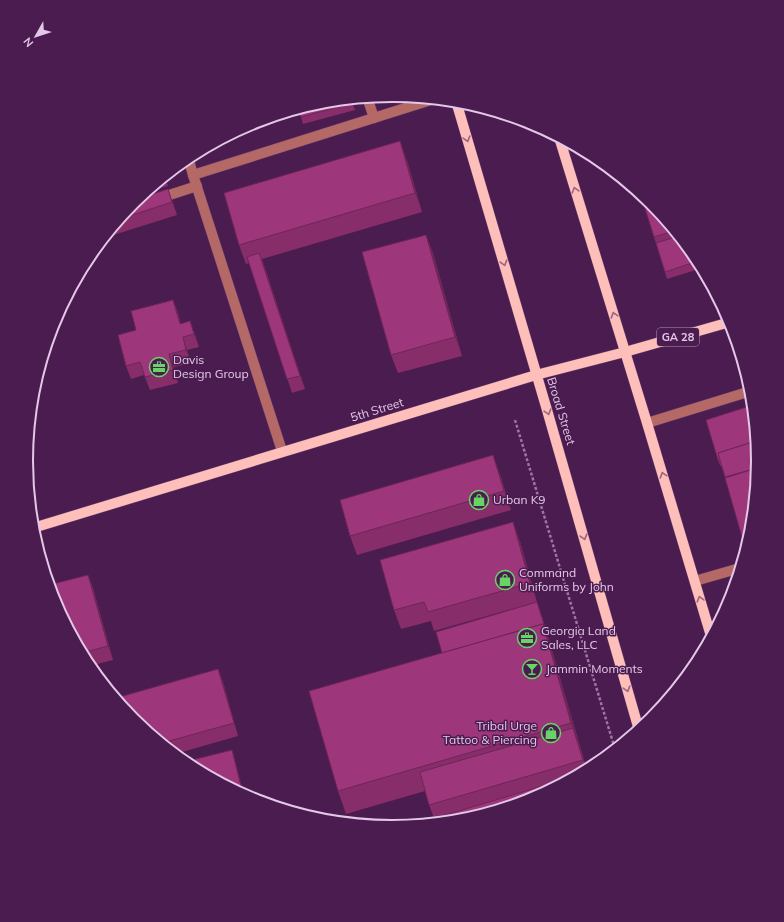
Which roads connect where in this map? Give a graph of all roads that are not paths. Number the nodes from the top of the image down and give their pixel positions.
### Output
1 (369, 103) edge
2 (420, 103) edge
3 (458, 108) edge
4 (374, 118) junction
5 (561, 144) edge
6 (190, 165) edge
7 (193, 174) junction
8 (197, 186) junction
9 (149, 201) edge
10 (724, 324) edge
11 (625, 352) junction
12 (536, 375) junction
13 (744, 393) edge
14 (648, 424) junction
15 (282, 451) junction
16 (39, 526) edge
17 (734, 570) edge
18 (695, 582) junction
19 (709, 629) edge
20 (637, 723) edge

1 - 4 lane
2 - 4 lane
3 -> 12 main road, Broad Street
4 - 7 lane
11 -> 5 main road
6 - 7 lane
7 - 8 lane
8 - 9 lane
8 - 15 lane
10 - 11 main road, 5th Street / GA 28
11 - 12 main road, 5th Street / GA 28
11 - 14 main road
12 - 15 main road, 5th Street
12 -> 20 main road, Broad Street
13 - 14 lane
18 -> 14 main road
15 - 16 main road, 5th Street
17 - 18 lane
19 -> 18 main road

